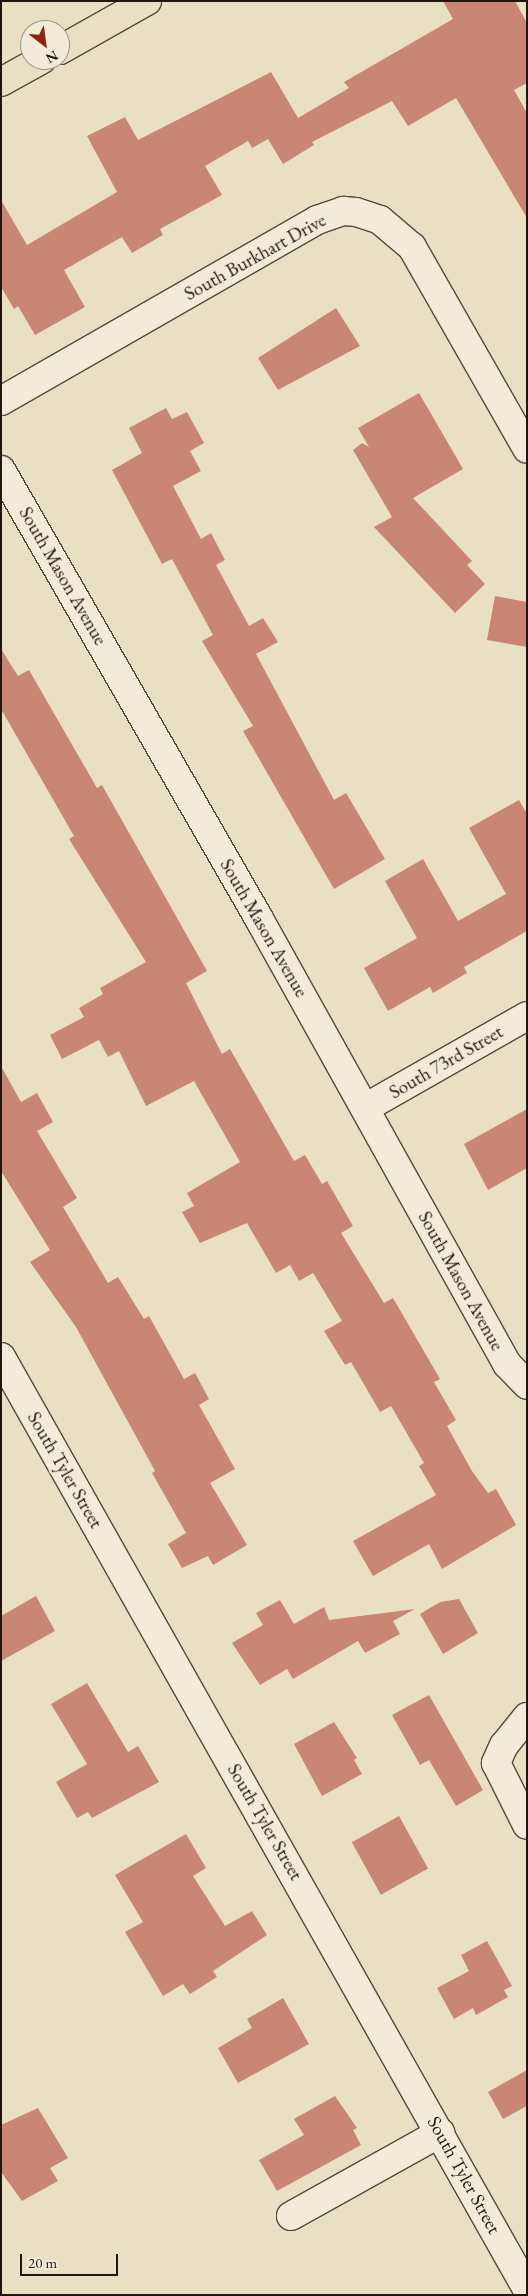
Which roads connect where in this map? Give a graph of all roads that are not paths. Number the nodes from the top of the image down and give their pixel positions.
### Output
1 (147, 1) edge
2 (70, 44) edge
3 (23, 70) edge
4 (1, 82) edge
5 (1, 401) edge
6 (527, 448) edge
7 (1, 470) edge
8 (527, 1016) edge
9 (365, 1108) junction
10 (1, 1357) edge
11 (527, 1385) edge
12 (527, 1717) edge
13 (527, 1825) edge
14 (440, 2133) junction
15 (292, 2216) dead end
16 (527, 2289) edge

1 - 2 main road
3 - 4 main road
5 - 6 street, South Burkhart Drive
7 - 9 street, South Mason Avenue
8 - 9 street, South 73rd Street
9 - 11 street, South Mason Avenue
10 - 14 street, South Tyler Street
12 - 13 street
14 - 15 street
14 - 16 street, South Tyler Street

